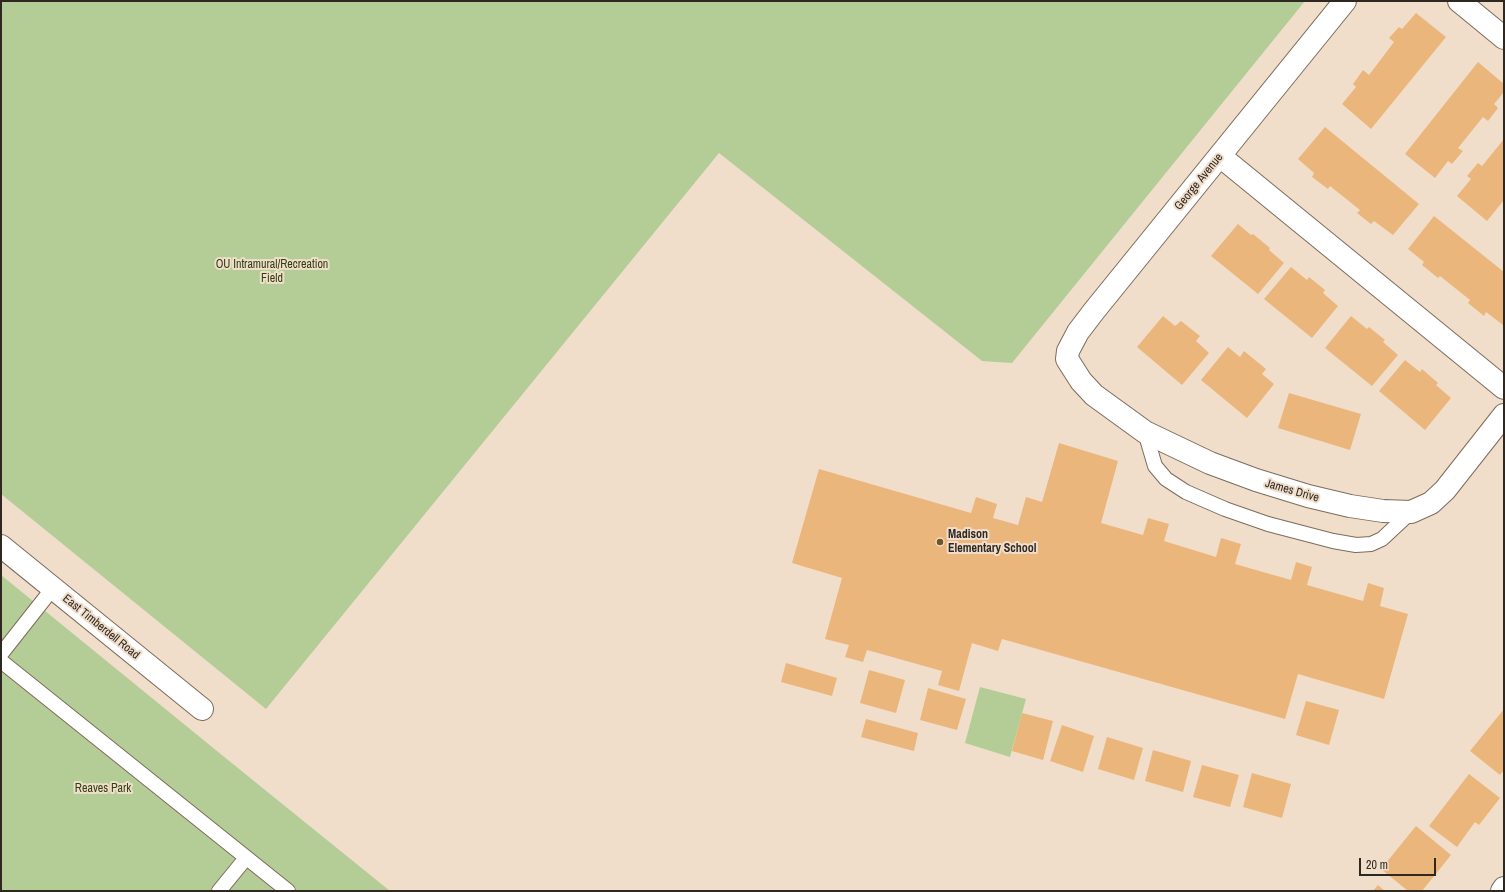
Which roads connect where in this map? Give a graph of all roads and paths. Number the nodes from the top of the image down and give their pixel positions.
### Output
1 (1345, 1) edge
2 (1459, 1) edge
3 (1504, 38) edge
4 (1220, 156) junction
5 (1074, 371) joint
6 (1504, 388) edge
7 (1504, 415) edge
8 (1145, 432) junction
9 (1411, 512) junction
10 (1, 546) edge
11 (53, 588) junction
12 (1, 654) edge
13 (1, 661) edge
14 (202, 709) dead end
15 (246, 858) junction
16 (1504, 888) edge
17 (219, 891) edge
18 (288, 891) edge
19 (1502, 891) edge

1 - 4 street, George Avenue
2 - 3 street
4 - 5 street, George Avenue
4 - 6 street
5 - 8 street, James Drive
7 - 9 street, James Drive
8 - 9 street, James Drive
8 - 9 lane
10 - 11 street, East Timberdell Road
11 - 12 lane
11 - 14 street, East Timberdell Road
13 - 15 lane
15 - 17 lane
15 - 18 lane
16 - 19 street

